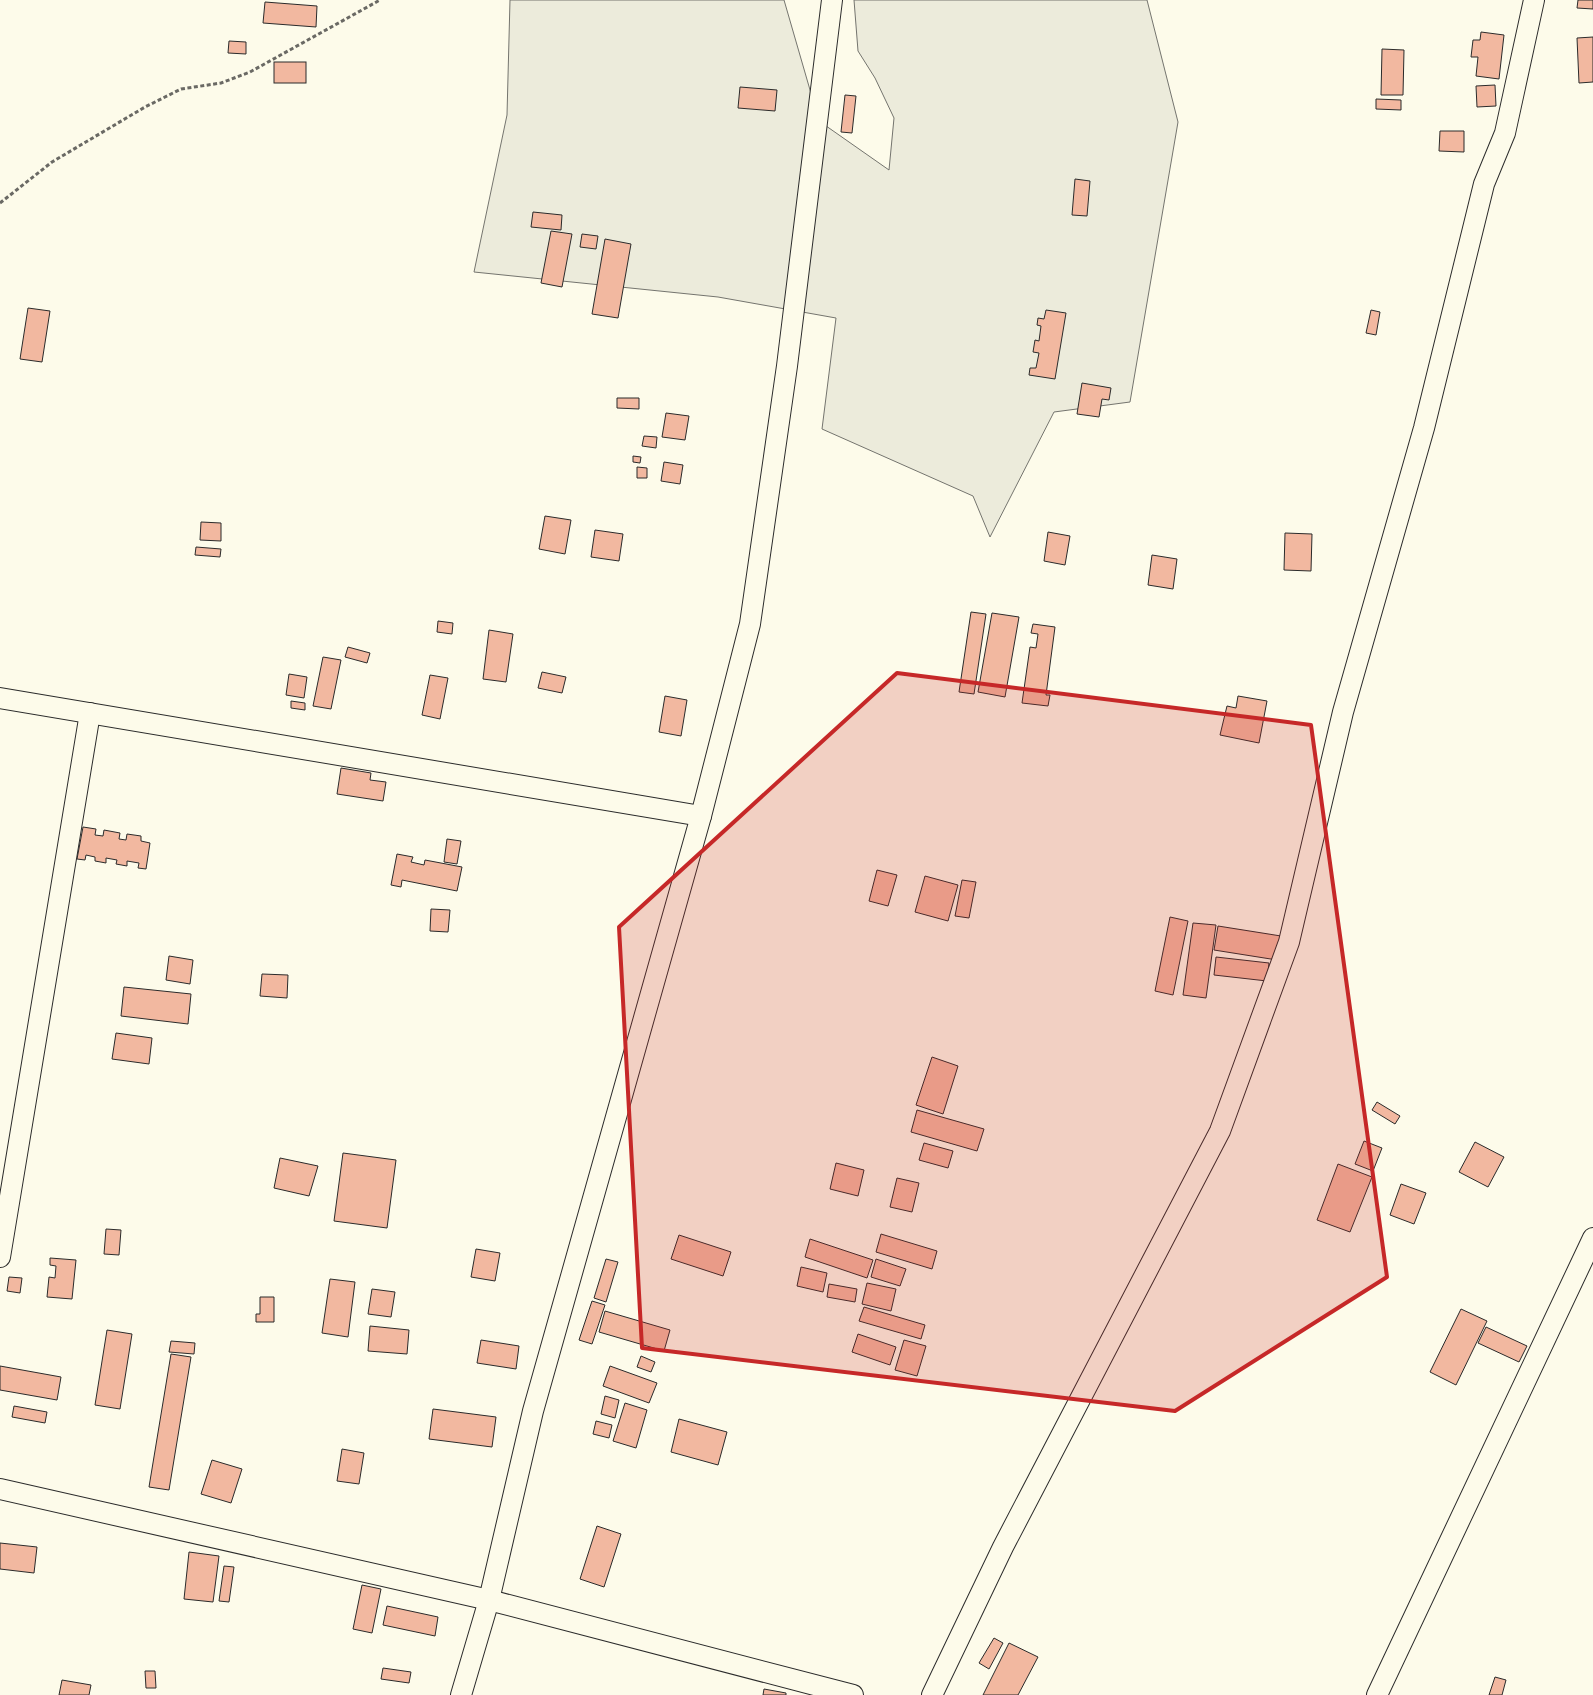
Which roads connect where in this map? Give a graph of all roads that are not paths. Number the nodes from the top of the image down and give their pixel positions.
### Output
1 (832, 0) edge
2 (1534, 0) edge
3 (0, 698) edge
4 (90, 713) junction
5 (701, 816) junction
6 (1593, 1238) edge
7 (0, 1257) edge
8 (0, 1489) edge
9 (489, 1600) junction
10 (460, 1695) edge
11 (853, 1695) edge
12 (932, 1695) edge
13 (1377, 1695) edge

1 - 5 street
2 - 12 street
3 - 4 street
4 - 5 street
4 - 7 street
5 - 9 street
6 - 13 street
8 - 9 street
9 - 10 street
9 - 11 street

